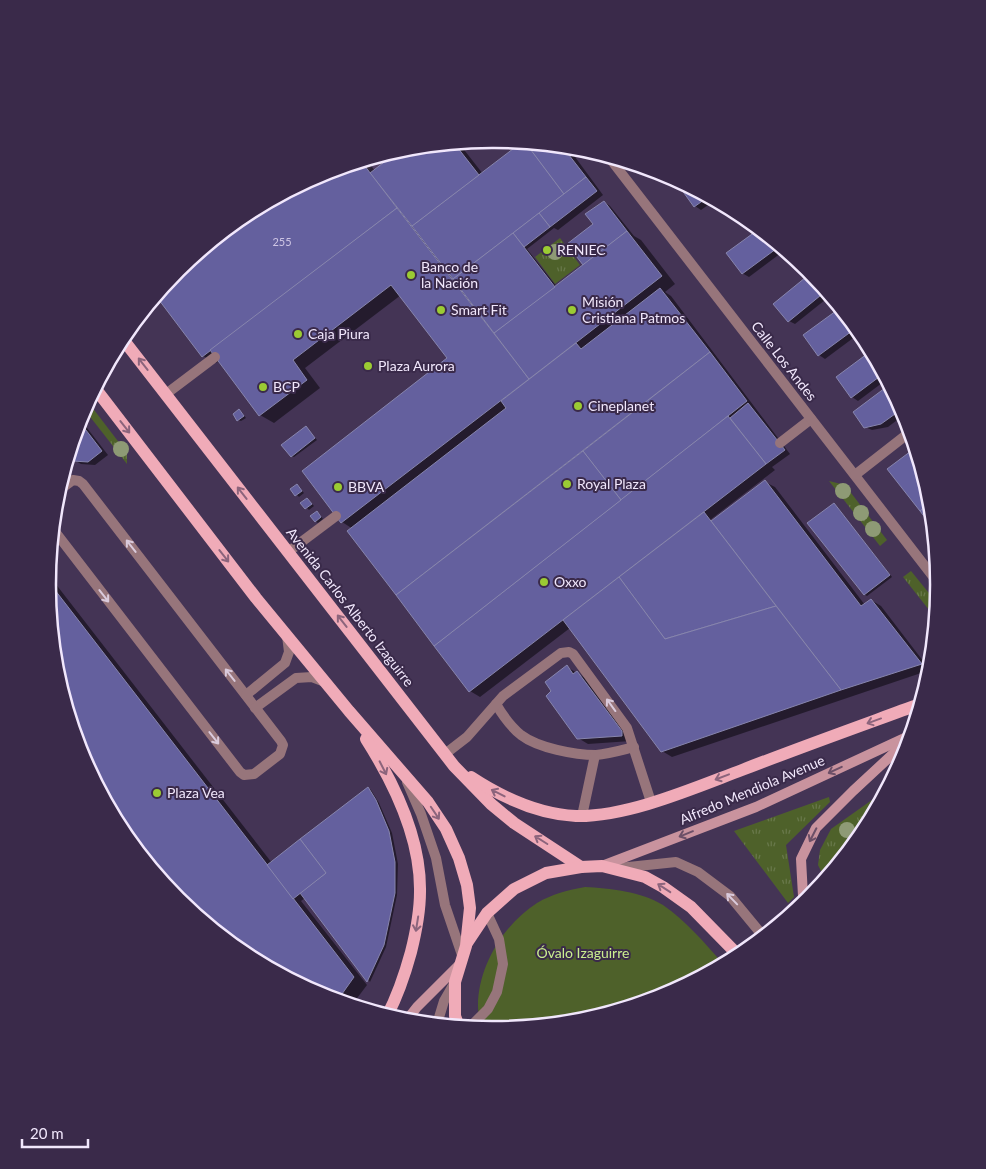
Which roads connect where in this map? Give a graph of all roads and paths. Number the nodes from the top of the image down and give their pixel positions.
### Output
1 (616, 166) edge
2 (128, 345) edge
3 (215, 357) dead end
4 (100, 394) edge
5 (166, 394) junction
6 (811, 419) junction
7 (904, 437) edge
8 (780, 443) dead end
9 (855, 475) junction
10 (68, 484) edge
11 (336, 516) dead end
12 (59, 538) edge
13 (288, 552) junction
14 (930, 572) edge
15 (286, 635) junction
16 (325, 682) junction
17 (246, 695) junction
18 (496, 704) junction
19 (912, 707) edge
20 (255, 708) junction
21 (349, 711) junction
22 (902, 739) edge
23 (634, 747) junction
24 (898, 749) edge
25 (445, 754) junction
26 (595, 755) junction
27 (454, 766) junction
28 (402, 772) junction
29 (651, 802) junction
30 (582, 816) junction
31 (581, 867) junction
32 (608, 867) junction
33 (804, 891) edge
34 (487, 913) junction
35 (759, 931) edge
36 (733, 950) edge
37 (463, 955) junction
38 (454, 982) junction
39 (390, 1009) edge
40 (412, 1014) edge
41 (439, 1018) edge
42 (456, 1019) edge
43 (476, 1020) edge

1 - 6 street, Calle Los Andes
5 -> 2 main road, Avenida Carlos Alberto Izaguirre
3 - 5 street
4 -> 15 main road
13 -> 5 main road, Avenida Carlos Alberto Izaguirre
6 - 8 street
6 - 9 street, Calle Los Andes
7 - 9 street
9 - 14 street, Calle Los Andes
17 -> 10 street
11 - 13 street
12 -> 20 street
25 -> 13 main road, Avenida Carlos Alberto Izaguirre
15 - 16 main road
15 - 17 street
16 - 20 street
16 - 21 main road
17 - 20 street
23 -> 18 street
18 - 25 street
18 - 26 street
19 -> 29 main road
21 - 28 main road
21 -> 39 main road
22 -> 32 main road, Alfredo Mendiola Avenue
23 - 26 street
23 - 29 street
24 -> 33 main road
25 - 27 main road, Avenida Carlos Alberto Izaguirre
26 - 30 street
30 -> 27 main road
31 -> 27 main road, Avenida Carlos Alberto Izaguirre
28 - 37 street
28 -> 37 main road
29 - 30 main road
31 - 32 main road
31 - 34 main road
35 -> 32 street
36 -> 32 main road
34 - 37 main road
34 - 43 street
37 - 38 main road
37 - 40 main road
38 - 41 street
38 - 42 main road

